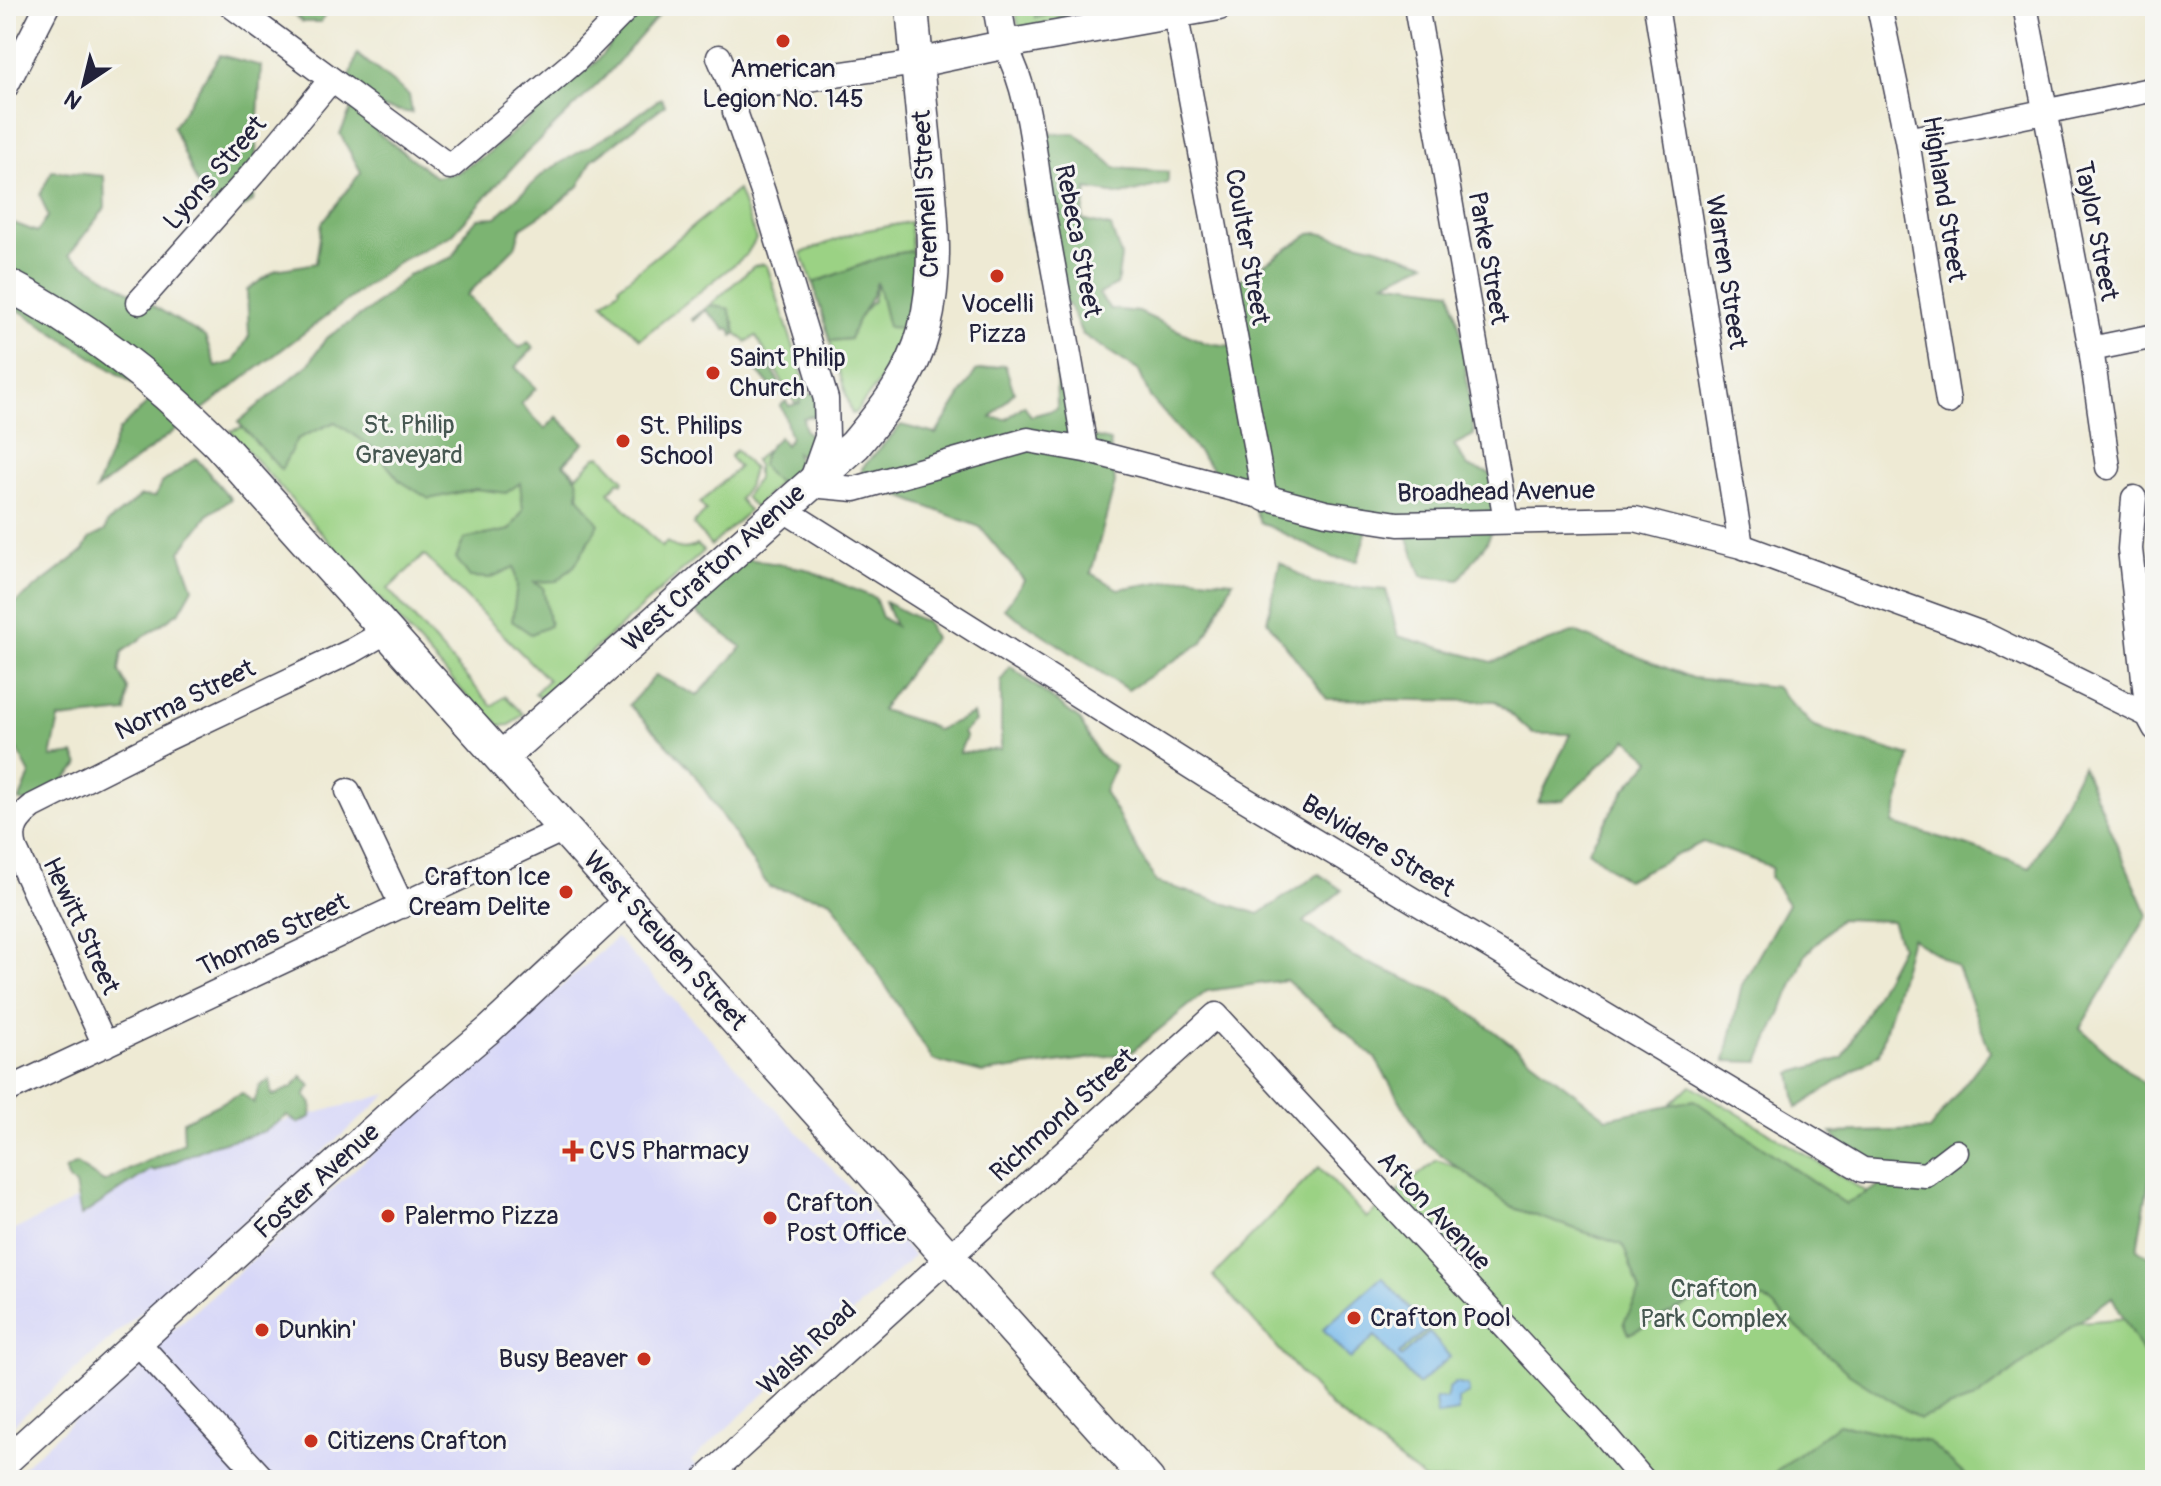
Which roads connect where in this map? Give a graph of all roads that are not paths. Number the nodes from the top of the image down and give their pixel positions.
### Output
1 (47, 6) edge
2 (232, 6) edge
3 (629, 6) edge
4 (912, 6) edge
5 (997, 6) edge
6 (1219, 6) edge
7 (1416, 6) edge
8 (1656, 6) edge
9 (1879, 6) edge
10 (2025, 6) edge
11 (1175, 10) edge
12 (1004, 44) junction
13 (719, 57) dead end
14 (917, 63) junction
15 (331, 80) junction
16 (6, 86) edge
17 (2155, 89) edge
18 (734, 101) junction
19 (2045, 111) junction
20 (1907, 140) junction
21 (6, 284) edge
22 (139, 302) dead end
23 (2155, 336) edge
24 (2091, 349) junction
25 (1948, 402) dead end
26 (1085, 450) junction
27 (2108, 467) dead end
28 (810, 485) junction
29 (2134, 498) dead end
30 (1265, 499) junction
31 (783, 509) junction
32 (1506, 520) junction
33 (1741, 546) junction
34 (1997, 613) dead end
35 (387, 631) junction
36 (1985, 635) junction
37 (2152, 722) edge
38 (501, 758) junction
39 (348, 791) dead end
40 (13, 828) joint
41 (564, 829) junction
42 (628, 900) junction
43 (402, 906) junction
44 (1216, 1015) joint
45 (105, 1045) junction
46 (6, 1091) edge
47 (1956, 1152) dead end
48 (947, 1256) junction
49 (138, 1343) junction
50 (6, 1461) edge
51 (264, 1480) edge
52 (704, 1480) edge
53 (1148, 1480) edge
54 (1643, 1480) edge

1 - 16 street
2 - 15 street
3 - 15 street
4 - 14 main road, Crennell Street
5 - 12 street
6 - 11 street
7 - 32 street, Parke Street
8 - 33 street, Warren Street
9 - 20 street, Highland Street
10 - 19 street, Taylor Street
11 - 12 street
11 - 30 street, Coulter Street
12 - 14 street
12 - 26 street, Rebeca Street
13 - 18 street, West Crafton Avenue
14 - 18 street
14 - 28 main road, Crennell Street
15 - 22 street, Lyons Street
17 - 19 street
18 - 28 street, West Crafton Avenue
19 - 20 street
19 - 24 street, Taylor Street
20 - 25 street, Highland Street
21 - 35 main road, West Steuben Street
23 - 24 street
24 - 27 street, Taylor Street
26 - 28 street, Broadhead Avenue
26 - 30 street, Broadhead Avenue
28 - 31 main road, West Crafton Avenue
29 - 37 street
30 - 32 street, Broadhead Avenue
31 - 38 main road, West Crafton Avenue
31 - 47 street, Belvidere Street
32 - 33 street, Broadhead Avenue
33 - 36 street, Broadhead Avenue
34 - 36 street
35 - 38 main road, West Steuben Street
35 - 40 street, Norma Street
36 - 37 street, Broadhead Avenue
38 - 41 main road, West Steuben Street
39 - 43 street
40 - 45 street, Hewitt Street
41 - 42 main road, West Steuben Street
41 - 43 street, Thomas Street
42 - 48 main road, West Steuben Street
42 - 49 street, Foster Avenue
43 - 45 street, Thomas Street
44 - 48 street, Richmond Street
44 - 54 street, Afton Avenue
45 - 46 street, Thomas Street
48 - 52 street, Walsh Road
48 - 53 main road, West Steuben Street
49 - 50 street, Foster Avenue
49 - 51 street

